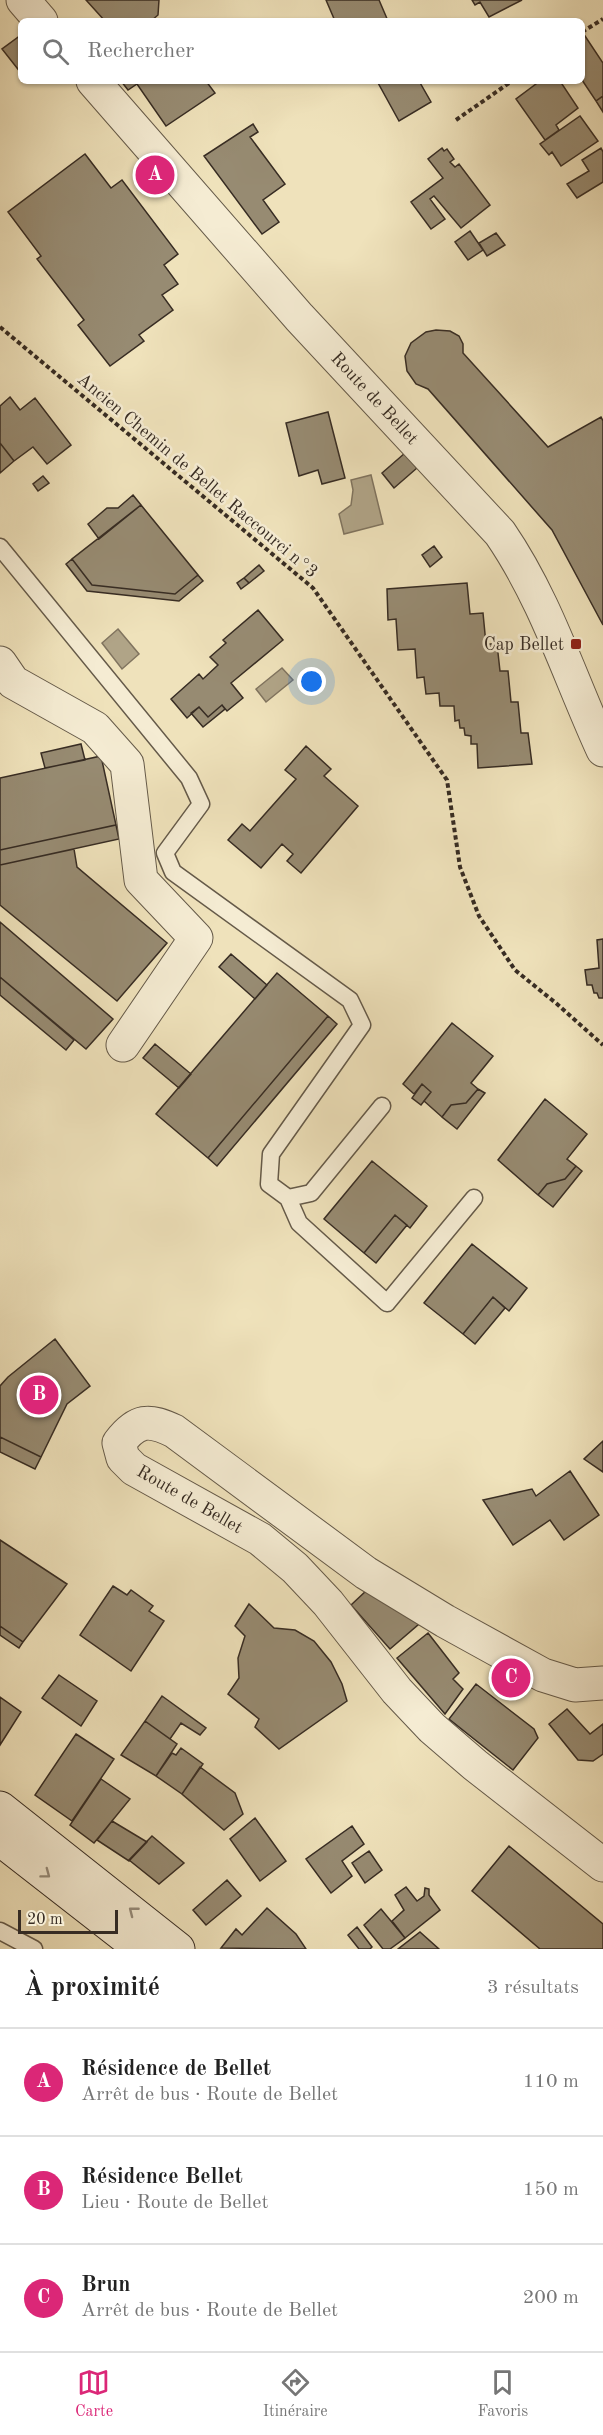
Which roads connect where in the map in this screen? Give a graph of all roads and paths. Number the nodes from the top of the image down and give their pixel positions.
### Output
1 (23, 0) edge
2 (38, 18) edge
3 (603, 19) edge
4 (585, 30) edge
5 (96, 84) edge
6 (508, 84) edge
7 (456, 120) dead end
8 (0, 327) edge
9 (0, 547) edge
10 (0, 663) edge
11 (603, 750) edge
12 (123, 1045) dead end
13 (603, 1045) edge
14 (382, 1106) dead end
15 (288, 1197) junction
16 (474, 1198) dead end
17 (603, 1683) edge
18 (0, 1808) edge
19 (0, 1839) edge
20 (603, 1865) edge
21 (0, 1931) edge
22 (34, 1949) edge
23 (141, 1949) edge
24 (178, 1949) edge

1 - 2 street
3 - 4 path
5 - 11 street, Route de Bellet
6 - 7 path
8 - 13 path, Ancien Chemin de Bellet Raccourci n°3
9 - 15 lane
10 - 12 street
14 - 15 lane
15 - 16 lane
17 - 20 street, Route de Bellet
24 -> 18 street
19 -> 23 street
21 - 22 lane

